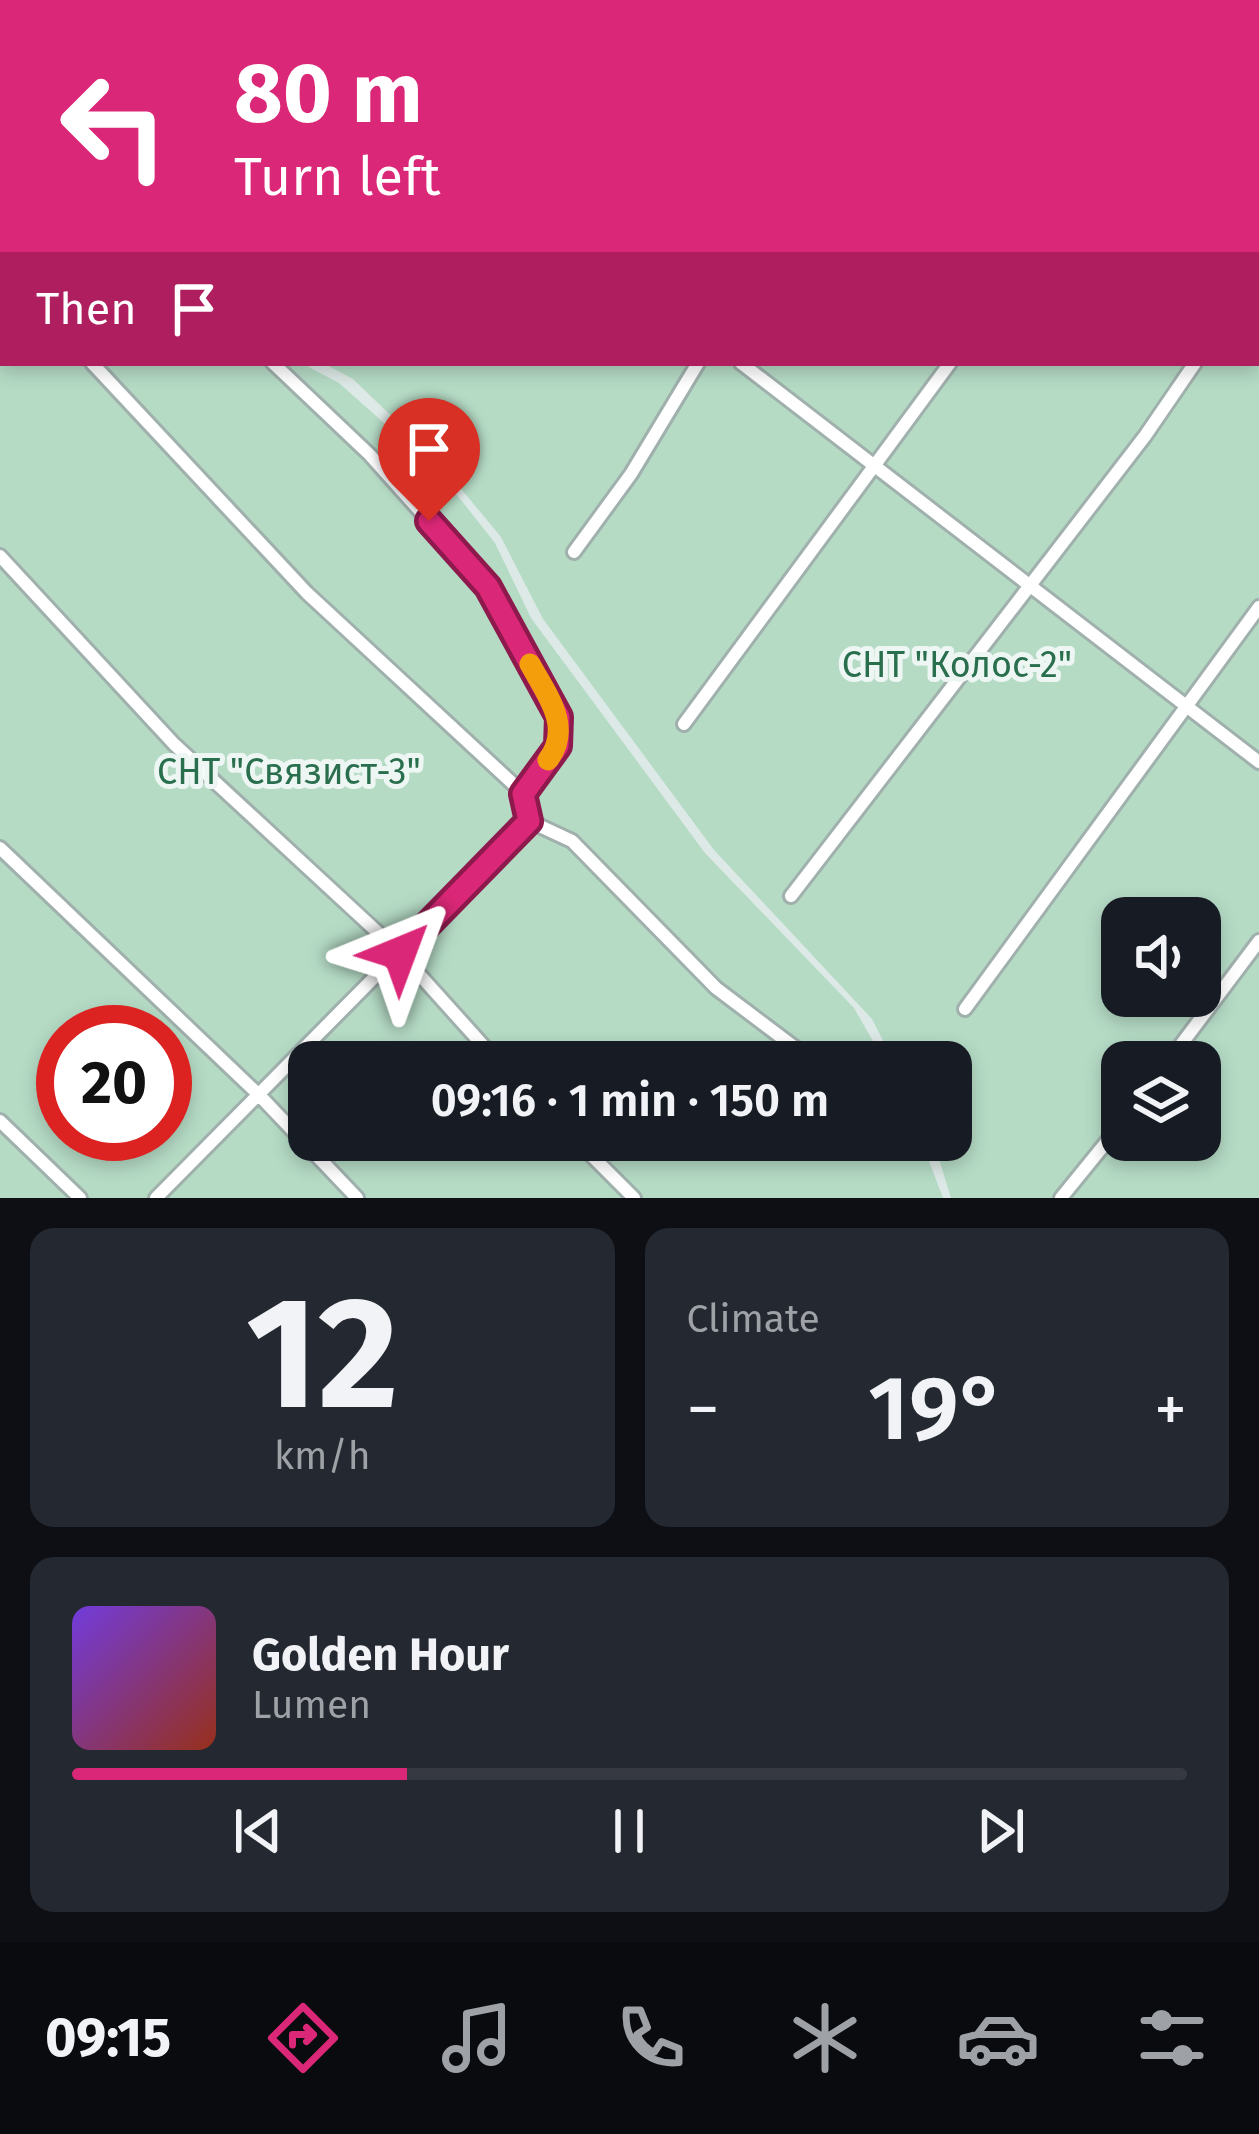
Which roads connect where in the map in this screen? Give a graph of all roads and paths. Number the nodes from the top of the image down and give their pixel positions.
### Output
1 (95, 366) edge
2 (276, 366) edge
3 (696, 366) edge
4 (746, 366) edge
5 (948, 366) edge
6 (1193, 366) edge
7 (875, 467) junction
8 (574, 552) dead end
9 (0, 556) edge
10 (1029, 587) junction
11 (1259, 607) edge
12 (1185, 707) junction
13 (684, 724) dead end
14 (1259, 762) edge
15 (523, 794) junction
16 (529, 821) junction
17 (0, 848) edge
18 (791, 896) dead end
19 (1259, 941) edge
20 (400, 953) junction
21 (965, 1009) dead end
22 (479, 1041) edge
23 (786, 1041) edge
24 (1184, 1041) edge
25 (260, 1096) junction
26 (0, 1121) edge
27 (1101, 1149) edge
28 (597, 1161) edge
29 (80, 1198) edge
30 (156, 1198) edge
31 (357, 1198) edge
32 (634, 1198) edge
33 (1061, 1198) edge

1 - 15 lane
2 - 15 lane
3 - 8 lane
4 - 7 lane
5 - 7 lane
6 - 10 lane
7 - 10 lane
7 - 13 lane
9 - 20 lane
10 - 12 lane
10 - 18 lane
11 - 12 lane
12 - 14 lane
12 - 21 lane
15 - 16 lane
16 - 20 lane
16 - 23 lane
17 - 25 lane
19 - 24 lane
20 - 22 lane
20 - 25 lane
25 - 30 lane
25 - 31 lane
26 - 29 lane
27 - 33 lane
28 - 32 lane

